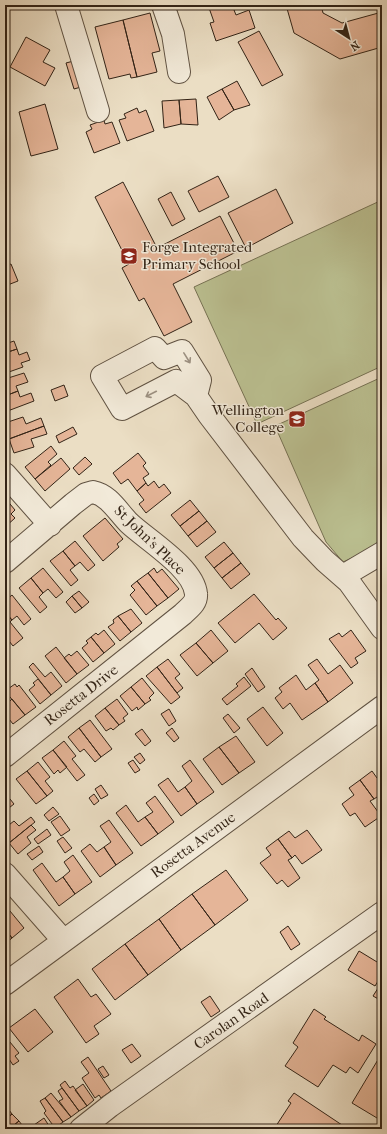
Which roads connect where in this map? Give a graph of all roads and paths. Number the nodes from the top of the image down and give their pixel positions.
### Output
1 (66, 5) edge
2 (163, 5) edge
3 (179, 72) dead end
4 (98, 111) dead end
5 (164, 358) junction
6 (176, 381) junction
7 (196, 396) junction
8 (5, 474) edge
9 (50, 525) junction
10 (382, 552) edge
11 (5, 562) edge
12 (343, 576) junction
13 (382, 628) edge
14 (157, 635) joint
15 (382, 707) edge
16 (5, 756) edge
17 (5, 874) edge
18 (382, 914) edge
19 (63, 940) junction
20 (5, 984) edge
21 (81, 1129) edge

1 - 4 street
2 - 3 street
5 - 6 street
6 -> 5 street
5 -> 7 street
6 - 7 street
7 - 12 street
8 - 9 street
9 - 11 street
9 - 14 street, St John's Place
10 - 12 street
12 - 13 street
14 - 16 street, Rosetta Drive
15 - 19 street, Rosetta Avenue
17 - 19 street
18 - 21 street, Carolan Road
19 - 20 street, Rosetta Avenue

